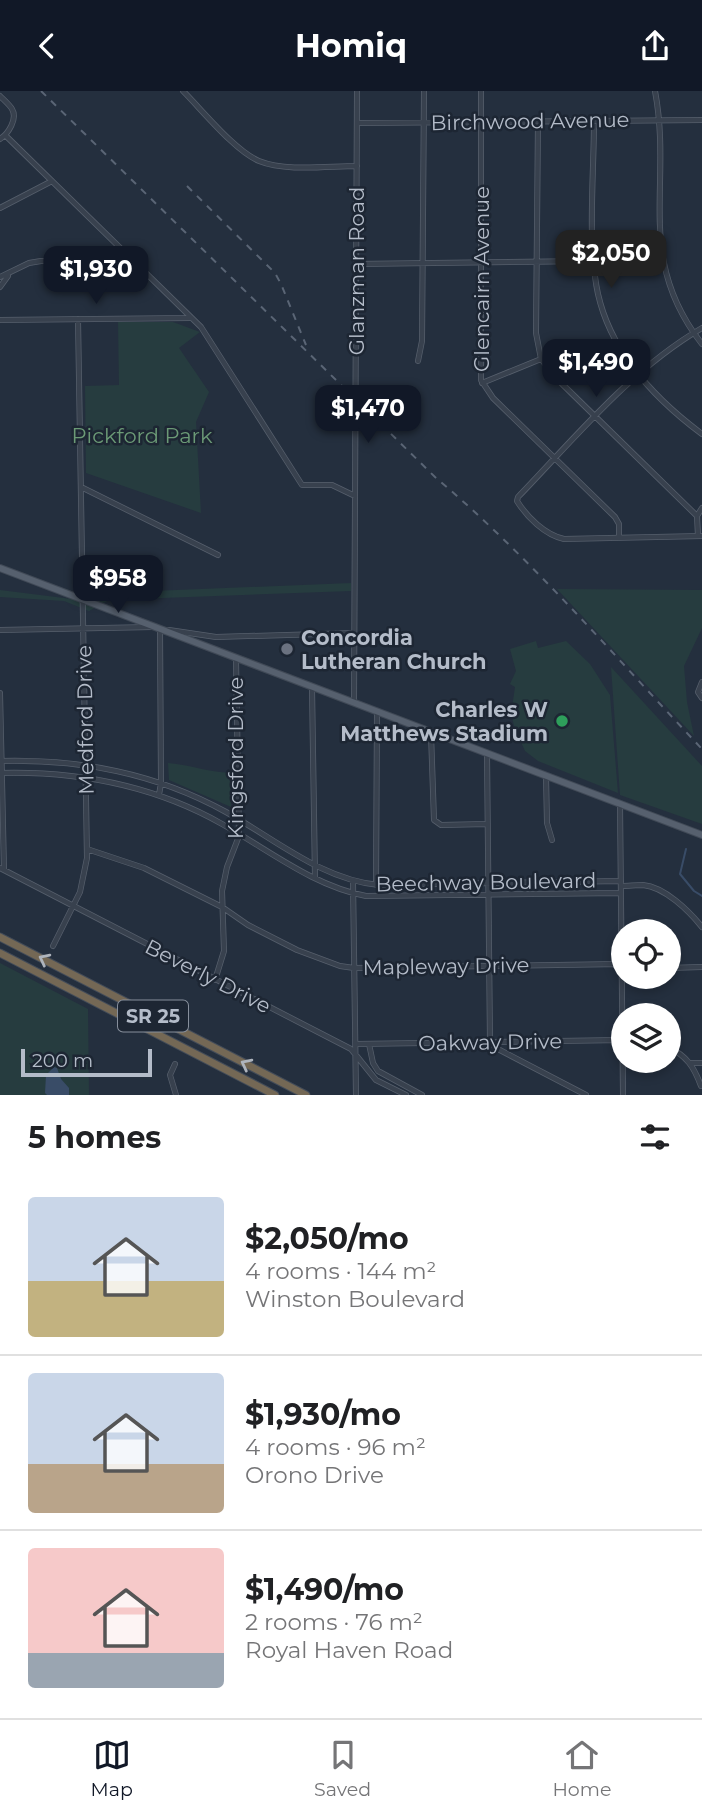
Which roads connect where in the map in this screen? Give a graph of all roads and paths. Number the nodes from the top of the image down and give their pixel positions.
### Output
1 (183, 91) edge
2 (357, 91) edge
3 (425, 91) edge
4 (481, 91) edge
5 (655, 91) edge
6 (0, 96) edge
7 (659, 120) junction
8 (702, 120) edge
9 (538, 121) junction
10 (594, 121) junction
11 (481, 122) junction
12 (424, 123) junction
13 (357, 124) junction
14 (6, 136) junction
15 (0, 139) edge
16 (357, 166) junction
17 (51, 181) junction
18 (0, 208) edge
19 (660, 250) junction
20 (131, 259) junction
21 (594, 261) junction
22 (480, 262) junction
23 (536, 262) junction
24 (423, 263) junction
25 (356, 264) junction
26 (11, 272) junction
27 (0, 277) edge
28 (0, 287) edge
29 (191, 318) junction
30 (78, 319) junction
31 (0, 320) edge
32 (702, 328) edge
33 (693, 333) junction
34 (702, 344) edge
35 (541, 359) junction
36 (418, 361) dead end
37 (639, 375) junction
38 (482, 383) junction
39 (596, 417) junction
40 (702, 434) edge
41 (555, 458) junction
42 (81, 487) junction
43 (355, 496) junction
44 (702, 508) edge
45 (697, 516) junction
46 (700, 536) edge
47 (619, 538) junction
48 (218, 555) dead end
49 (0, 568) edge
50 (83, 600) junction
51 (83, 628) junction
52 (156, 629) junction
53 (0, 630) edge
54 (354, 633) junction
55 (219, 637) junction
56 (217, 652) junction
57 (236, 659) junction
58 (702, 681) edge
59 (312, 688) junction
60 (0, 693) edge
61 (702, 698) edge
62 (354, 704) junction
63 (377, 713) junction
64 (431, 734) junction
65 (486, 754) junction
66 (1, 761) edge
67 (86, 764) junction
68 (1, 773) edge
69 (86, 776) junction
70 (546, 776) junction
71 (162, 783) junction
72 (159, 795) junction
73 (620, 804) junction
74 (239, 820) junction
75 (487, 824) junction
76 (239, 834) junction
77 (702, 835) edge
78 (552, 840) dead end
79 (87, 849) junction
80 (315, 864) junction
81 (2, 869) edge
82 (315, 878) junction
83 (353, 881) junction
84 (488, 883) junction
85 (376, 885) junction
86 (621, 887) junction
87 (353, 894) junction
88 (488, 895) junction
89 (73, 906) junction
90 (222, 907) junction
91 (621, 919) edge
92 (702, 927) edge
93 (0, 937) edge
94 (53, 946) dead end
95 (0, 953) edge
96 (489, 965) junction
97 (611, 967) edge
98 (702, 967) edge
99 (354, 968) junction
100 (681, 968) edge
101 (215, 979) junction
102 (611, 1040) edge
103 (490, 1042) junction
104 (356, 1044) junction
105 (369, 1044) junction
106 (681, 1053) edge
107 (356, 1054) junction
108 (691, 1063) junction
109 (702, 1063) edge
110 (175, 1064) dead end
111 (623, 1073) edge
112 (701, 1083) edge
113 (176, 1095) edge
114 (275, 1095) edge
115 (306, 1095) edge
116 (356, 1095) edge
117 (406, 1095) edge
118 (422, 1095) edge
119 (586, 1095) edge
120 (623, 1095) edge
121 (702, 1095) edge

1 - 16 street
2 - 13 street, Glanzman Road
3 - 12 street
4 - 11 street, Glencairn Avenue
5 - 7 street
6 - 14 street
7 - 8 street, Birchwood Avenue
7 - 10 street, Birchwood Avenue
7 - 19 street
9 - 10 street, Birchwood Avenue
9 - 11 street, Birchwood Avenue
9 - 23 street
10 - 21 street
11 - 12 street, Birchwood Avenue
11 - 22 street, Glencairn Avenue
12 - 13 street, Birchwood Avenue
12 - 24 street
13 - 16 street, Glanzman Road
14 - 15 street
14 - 17 street
16 - 25 street, Glanzman Road
17 - 18 street
17 - 20 street
19 - 21 street
19 - 33 street
20 - 26 street
20 - 29 street
21 - 23 street
21 - 37 street
22 - 23 street
22 - 24 street
22 - 38 street, Glencairn Avenue
23 - 35 street
24 - 25 street
24 - 36 street
25 - 43 street, Glanzman Road
26 - 27 street
26 - 28 street
29 - 30 street
29 - 43 street
30 - 31 street
30 - 42 street, Medford Drive
32 - 33 street
33 - 34 street
33 - 37 street
35 - 38 street
35 - 39 street
37 - 39 street
37 - 40 street
38 - 41 street, Glencairn Avenue
39 - 41 street
39 - 45 street
41 - 47 street, Glencairn Avenue
41 - 47 street
42 - 48 street
42 - 50 street, Medford Drive
43 - 54 street, Glanzman Road
44 - 45 street
45 - 46 street
46 - 47 street
49 - 50 main road
50 - 51 street, Medford Drive
50 - 52 main road
51 - 52 street
51 - 53 street
51 - 67 street, Medford Drive
52 - 55 street
52 - 56 main road
52 - 71 street
54 - 55 street
54 - 62 street, Glanzman Road
55 - 56 street
56 - 57 main road
57 - 59 main road
57 - 74 street, Kingsford Drive
58 - 61 street
59 - 62 main road
59 - 80 street
60 - 66 street
62 - 63 main road
63 - 64 main road
63 - 85 street
64 - 65 main road
64 - 75 street
65 - 70 main road
65 - 75 street
66 - 67 street, Beechway Boulevard
66 - 68 street
67 - 69 street, Medford Drive
67 - 71 street, Beechway Boulevard
68 - 69 street, Beechway Boulevard
68 - 81 street
69 - 72 street, Beechway Boulevard
69 - 79 street, Medford Drive
70 - 73 main road
70 - 78 street
71 - 72 street
71 - 74 street, Beechway Boulevard
72 - 76 street, Beechway Boulevard
73 - 77 main road
73 - 86 street
74 - 76 street, Kingsford Drive
74 - 80 street, Beechway Boulevard
75 - 84 street
76 - 82 street, Beechway Boulevard
76 - 90 street, Kingsford Drive
79 - 89 street, Medford Drive
79 - 90 street, Mapleway Drive
80 - 82 street
80 - 83 street, Beechway Boulevard
81 - 89 street, Beverly Drive
82 - 87 street, Beechway Boulevard
83 - 85 street, Beechway Boulevard
83 - 87 street
84 - 85 street, Beechway Boulevard
84 - 86 street, Beechway Boulevard
84 - 88 street
86 - 88 street, Beechway Boulevard
86 - 91 street
86 - 92 street
87 - 88 street, Beechway Boulevard
87 - 99 street
88 - 96 street
89 - 94 street, Medford Drive
89 - 101 street, Beverly Drive
90 - 99 street, Mapleway Drive
90 - 101 street, Kingsford Drive
115 -> 93 highway, SR 25
95 - 114 highway, SR 25
96 - 97 street, Mapleway Drive
96 - 99 street, Mapleway Drive
96 - 103 street
98 - 100 street
99 - 104 street
101 - 107 street, Beverly Drive
102 - 103 street, Oakway Drive
103 - 105 street, Oakway Drive
103 - 119 street
104 - 105 street, Oakway Drive
104 - 107 street
105 - 118 street
106 - 108 street
107 - 116 street
107 - 117 street, Beverly Drive
108 - 109 street
108 - 112 street
110 - 113 street
111 - 120 street
112 - 121 street

